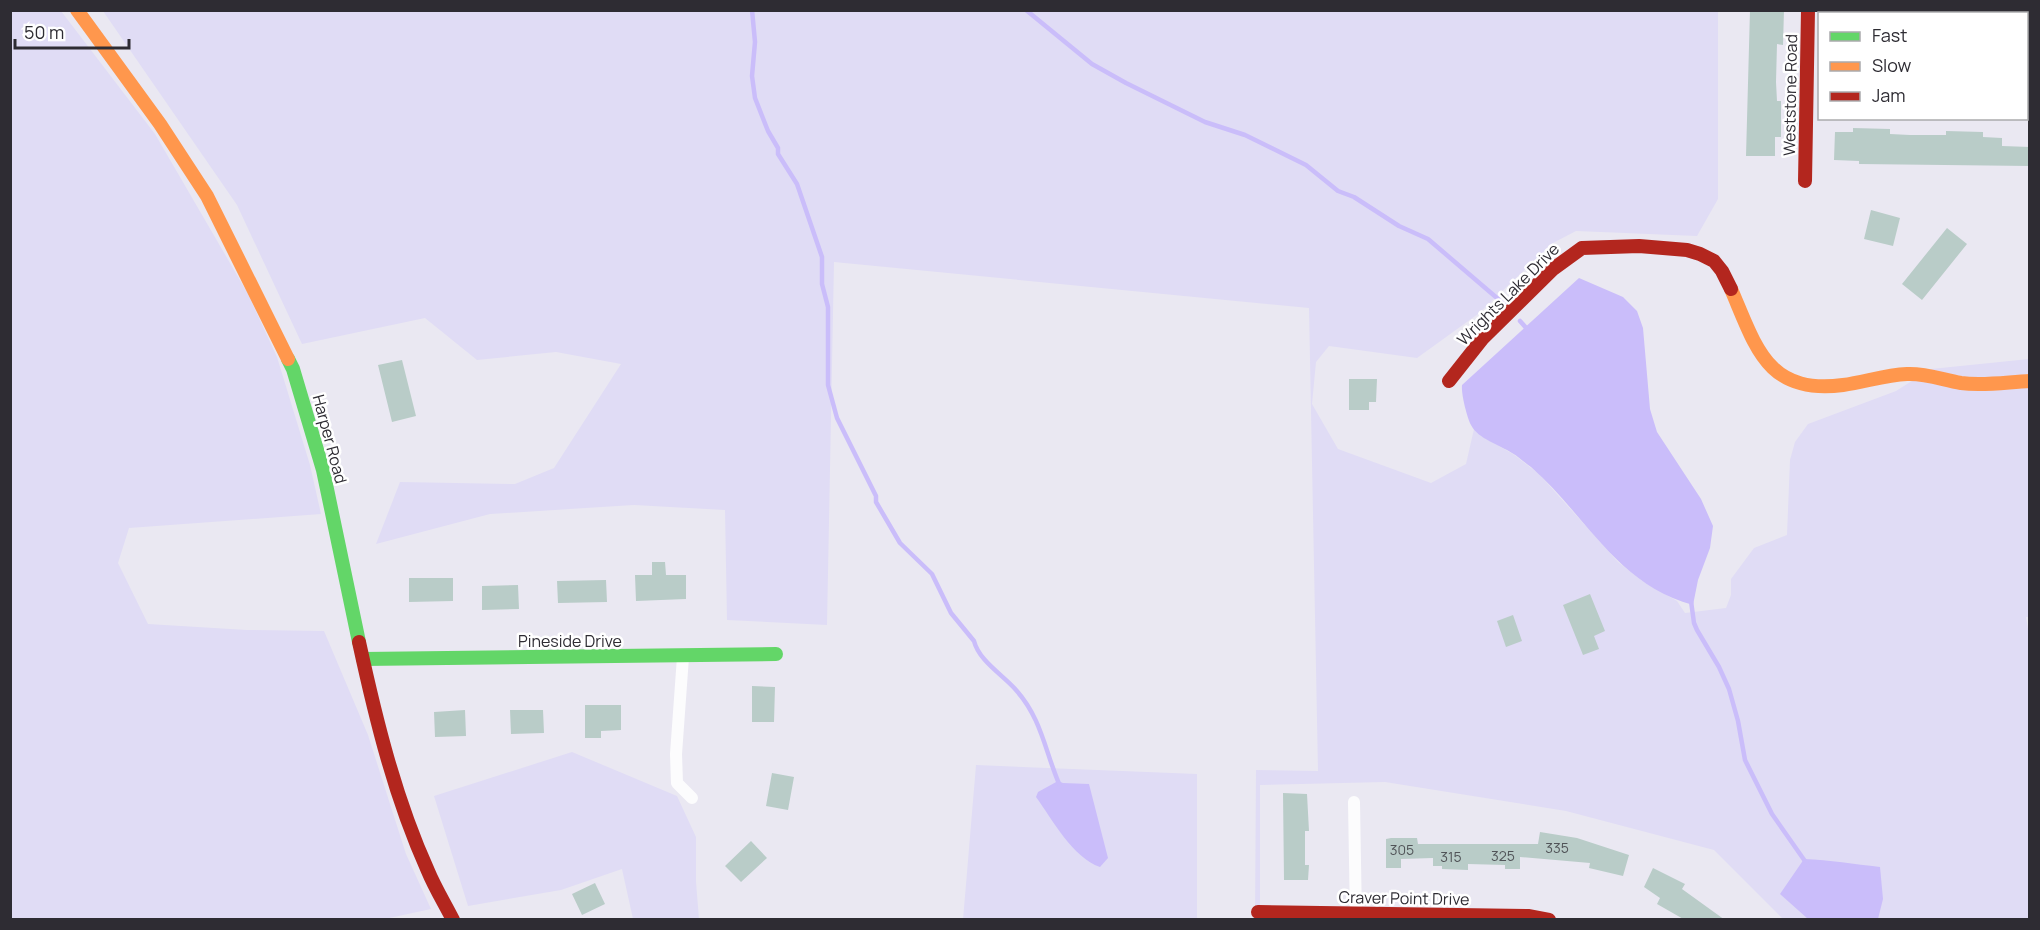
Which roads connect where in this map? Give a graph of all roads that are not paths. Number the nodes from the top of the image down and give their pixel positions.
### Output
1 (77, 10) edge
2 (1812, 14) edge
3 (1813, 105) edge
4 (1805, 181) dead end
5 (1449, 381) dead end
6 (2030, 381) edge
7 (776, 654) dead end
8 (683, 657) junction
9 (363, 659) junction
10 (693, 798) dead end
11 (1354, 802) dead end
12 (1258, 912) dead end
13 (1356, 916) edge
14 (453, 920) edge
15 (1550, 920) edge

1 - 9 street, Harper Road
2 - 3 street, Weststone Road
3 - 4 street, Weststone Road
5 - 6 street, Wrights Lake Drive
7 - 8 street, Pineside Drive
8 - 9 street, Pineside Drive
8 - 10 street
9 - 14 street, Harper Road
11 - 13 street
12 - 13 street, Craver Point Drive
13 - 15 street, Craver Point Drive

